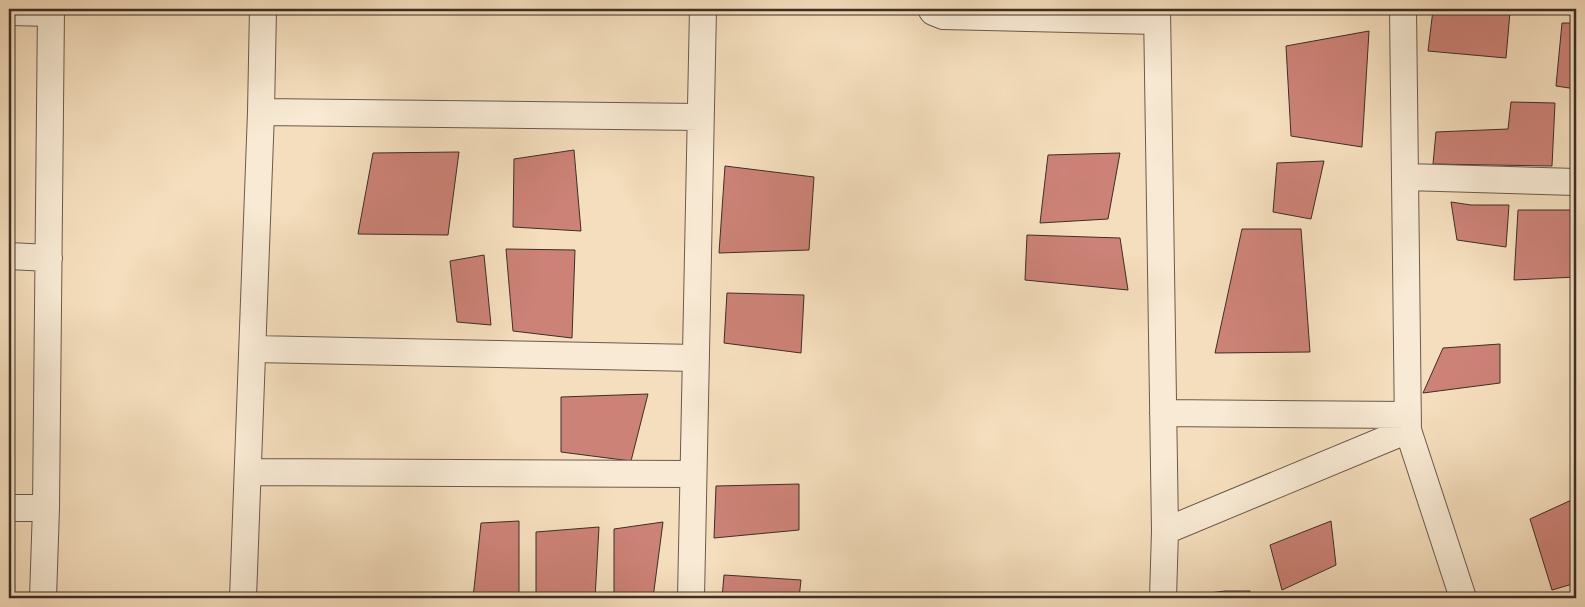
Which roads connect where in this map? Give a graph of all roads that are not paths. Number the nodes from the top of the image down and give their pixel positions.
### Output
1 (263, 9) edge
2 (703, 9) edge
3 (931, 9) edge
4 (1403, 9) edge
5 (51, 11) edge
6 (9, 12) edge
7 (1157, 15) edge
8 (261, 112) junction
9 (700, 117) junction
10 (1406, 177) junction
11 (1576, 182) edge
12 (9, 256) edge
13 (49, 258) junction
14 (253, 349) junction
15 (696, 358) junction
16 (1163, 413) junction
17 (1407, 423) junction
18 (248, 472) junction
19 (693, 474) junction
20 (9, 508) edge
21 (46, 508) junction
22 (1165, 531) junction
23 (43, 598) edge
24 (243, 598) edge
25 (691, 598) edge
26 (1163, 598) edge
27 (1463, 598) edge

1 - 8 street
2 - 9 street
3 - 7 street
4 - 10 street
5 - 6 street
5 - 13 street
7 - 16 street
8 - 9 street
8 - 14 street
9 - 15 street
10 - 11 street
10 - 17 street
12 - 13 street
13 - 21 street
14 - 15 street
14 - 18 street
15 - 19 street
16 - 17 street
16 - 22 street
17 - 22 street
17 - 27 street
18 - 19 street
18 - 24 street
19 - 25 street
20 - 21 street
21 - 23 street
22 - 26 street

